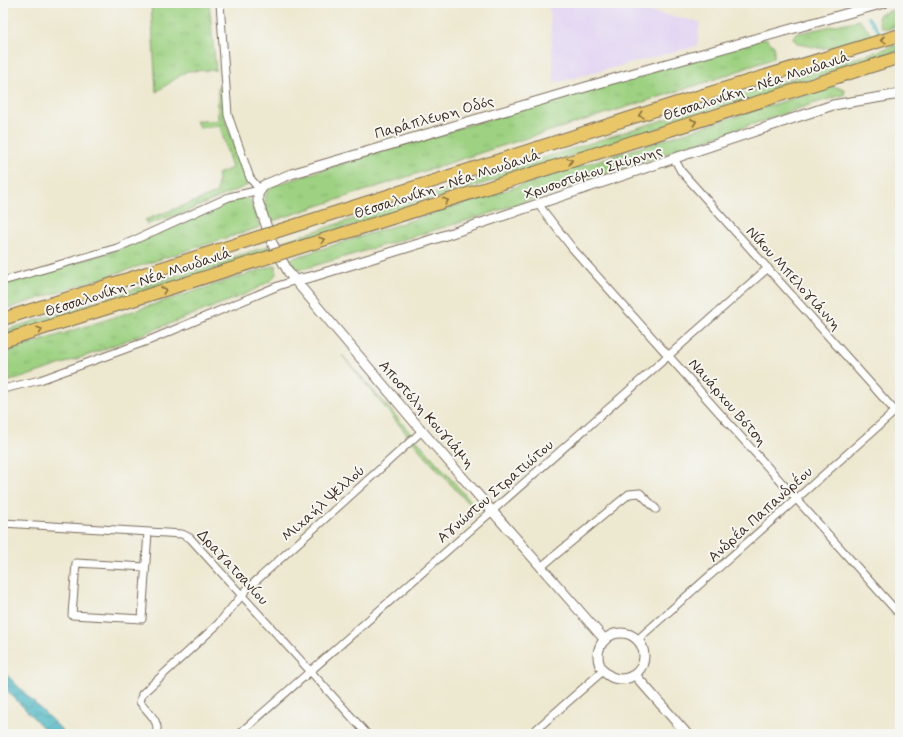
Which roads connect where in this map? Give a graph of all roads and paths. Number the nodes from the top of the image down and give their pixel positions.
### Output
1 (220, 3) edge
2 (884, 3) edge
3 (899, 35) edge
4 (900, 57) edge
5 (900, 94) edge
6 (675, 160) junction
7 (260, 190) junction
8 (538, 204) junction
9 (768, 268) junction
10 (312, 277) junction
11 (296, 280) junction
12 (3, 281) edge
13 (310, 298) junction
14 (3, 319) edge
15 (3, 341) edge
16 (669, 355) junction
17 (3, 389) edge
18 (898, 409) edge
19 (422, 431) junction
20 (796, 500) junction
21 (656, 509) dead end
22 (492, 511) junction
23 (3, 523) edge
24 (148, 532) junction
25 (145, 567) junction
26 (541, 568) junction
27 (242, 594) junction
28 (900, 615) edge
29 (605, 640) junction
30 (637, 640) junction
31 (604, 670) junction
32 (310, 671) junction
33 (635, 675) junction
34 (155, 734) edge
35 (239, 734) edge
36 (366, 734) edge
37 (531, 734) edge
38 (687, 734) edge

1 - 7 street
2 - 7 street, Παράπλευρη Οδός
3 -> 14 highway, Θεσσαλονίκη - Νέα Μουδανιά, bridge
15 -> 4 highway, Θεσσαλονίκη - Νέα Μουδανιά, bridge
5 - 6 street, Χρυσοστόμου Σμύρνης
6 - 8 street, Χρυσοστόμου Σμύρνης
6 - 9 street, Νίκου Μπελογιάννη
7 - 11 street, Αποστόλη Κουγιάμη
7 - 12 street, Παράπλευρη Οδός
8 - 10 street, Χρυσοστόμου Σμύρνης
8 - 16 street, Ναυάρχου Βότση
9 - 16 street, Αγνώστου Στρατιώτου
9 - 18 street, Νίκου Μπελογιάννη
10 - 11 street, Χρυσοστόμου Σμύρνης
10 - 13 street
11 - 13 street, Αποστόλη Κουγιάμη
11 - 17 street
13 - 19 street, Αποστόλη Κουγιάμη
16 - 20 street, Ναυάρχου Βότση
16 - 22 street, Αγνώστου Στρατιώτου
18 - 20 street, Ανδρέα Παπανδρέου
19 - 22 street, Αποστόλη Κουγιάμη
19 - 27 street, Μιχαήλ Ψελλού
20 - 28 street, Ναυάρχου Βότση
20 - 30 street, Ανδρέα Παπανδρέου
21 - 26 street
22 - 26 street, Αποστόλη Κουγιάμη
22 - 32 street, Αγνώστου Στρατιώτου
23 - 24 street, Δραγατσανίου
24 - 25 street
24 - 27 street, Δραγατσανίου
25 - 25 street
26 - 29 street, Αποστόλη Κουγιάμη
27 - 32 street, Δραγατσανίου
27 - 34 street, Μιχαήλ Ψελλού
29 - 30 street
29 - 31 street
30 - 33 street
31 - 33 street
31 - 37 street
32 - 35 street, Αγνώστου Στρατιώτου
32 - 36 street, Δραγατσανίου
33 - 38 street

